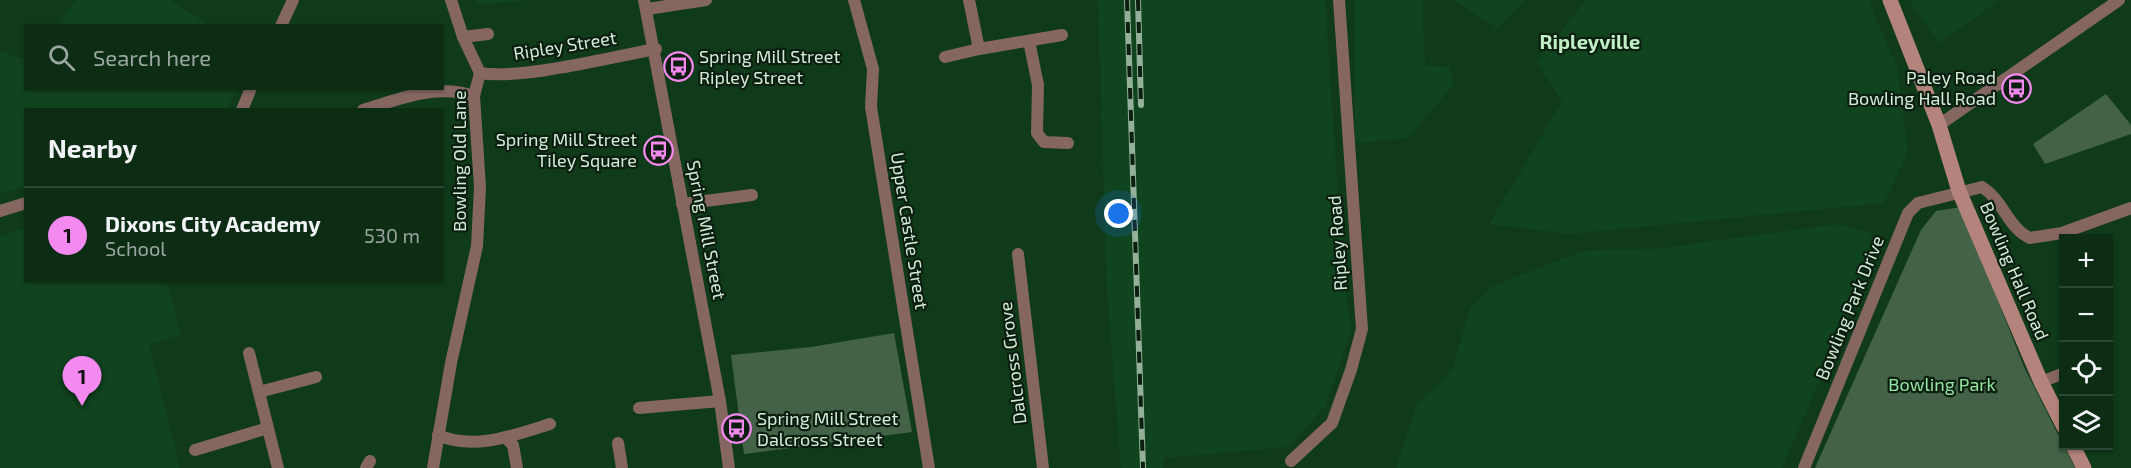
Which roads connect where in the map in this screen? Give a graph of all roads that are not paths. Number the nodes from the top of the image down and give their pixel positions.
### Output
1 (293, 0) edge
2 (451, 0) edge
3 (706, 0) edge
4 (854, 0) edge
5 (969, 0) edge
6 (1339, 0) edge
7 (1890, 0) edge
8 (2119, 0) edge
9 (646, 4) edge
10 (281, 24) edge
11 (488, 34) dead end
12 (1062, 35) dead end
13 (463, 37) junction
14 (1029, 41) junction
15 (656, 49) junction
16 (979, 50) junction
17 (945, 57) dead end
18 (480, 73) junction
19 (250, 90) edge
20 (436, 90) edge
21 (444, 90) edge
22 (474, 96) junction
23 (243, 108) edge
24 (370, 108) edge
25 (1939, 125) junction
26 (1068, 143) dead end
27 (1959, 191) junction
28 (752, 195) dead end
29 (24, 204) edge
30 (682, 204) junction
31 (2131, 208) edge
32 (0, 211) edge
33 (1018, 254) dead end
34 (249, 354) dead end
35 (2059, 375) edge
36 (316, 376) dead end
37 (2041, 382) junction
38 (259, 392) junction
39 (720, 401) junction
40 (639, 408) dead end
41 (2059, 417) edge
42 (550, 424) dead end
43 (268, 428) junction
44 (438, 435) junction
45 (506, 438) junction
46 (618, 443) dead end
47 (195, 450) dead end
48 (2075, 450) edge
49 (1291, 461) dead end
50 (278, 468) edge
51 (434, 468) edge
52 (518, 468) edge
53 (622, 468) edge
54 (729, 468) edge
55 (929, 468) edge
56 (1043, 468) edge
57 (1804, 468) edge
58 (2084, 468) edge

1 - 10 street
2 - 13 street, Bowling Old Lane
3 - 9 street
4 - 55 street, Upper Castle Street
5 - 16 street
6 - 49 street, Ripley Road
7 - 25 street, Bowling Hall Road
8 - 25 street
9 - 15 street, Spring Mill Street
11 - 13 street
12 - 14 street
13 - 18 street, Bowling Old Lane
14 - 16 street
14 - 26 street
15 - 18 street, Ripley Street
15 - 30 street, Spring Mill Street
16 - 17 street
18 - 22 street, Bowling Old Lane
19 - 23 street
20 - 24 street
21 - 22 street
22 - 44 street, Bowling Old Lane
25 - 27 street, Bowling Hall Road
27 - 31 street, Bowling Park Drive
27 - 37 street, Bowling Hall Road
27 - 57 street, Bowling Park Drive
28 - 30 street
29 - 32 street
30 - 39 street, Spring Mill Street
33 - 56 street, Dalcross Grove
34 - 38 street
35 - 37 street
36 - 38 street
37 - 41 street, Bowling Hall Road
38 - 43 street
39 - 40 street
39 - 54 street, Spring Mill Street
42 - 45 street
43 - 47 street
43 - 50 street
44 - 45 street
44 - 51 street, Bowling Old Lane
45 - 52 street
46 - 53 street
48 - 58 street

